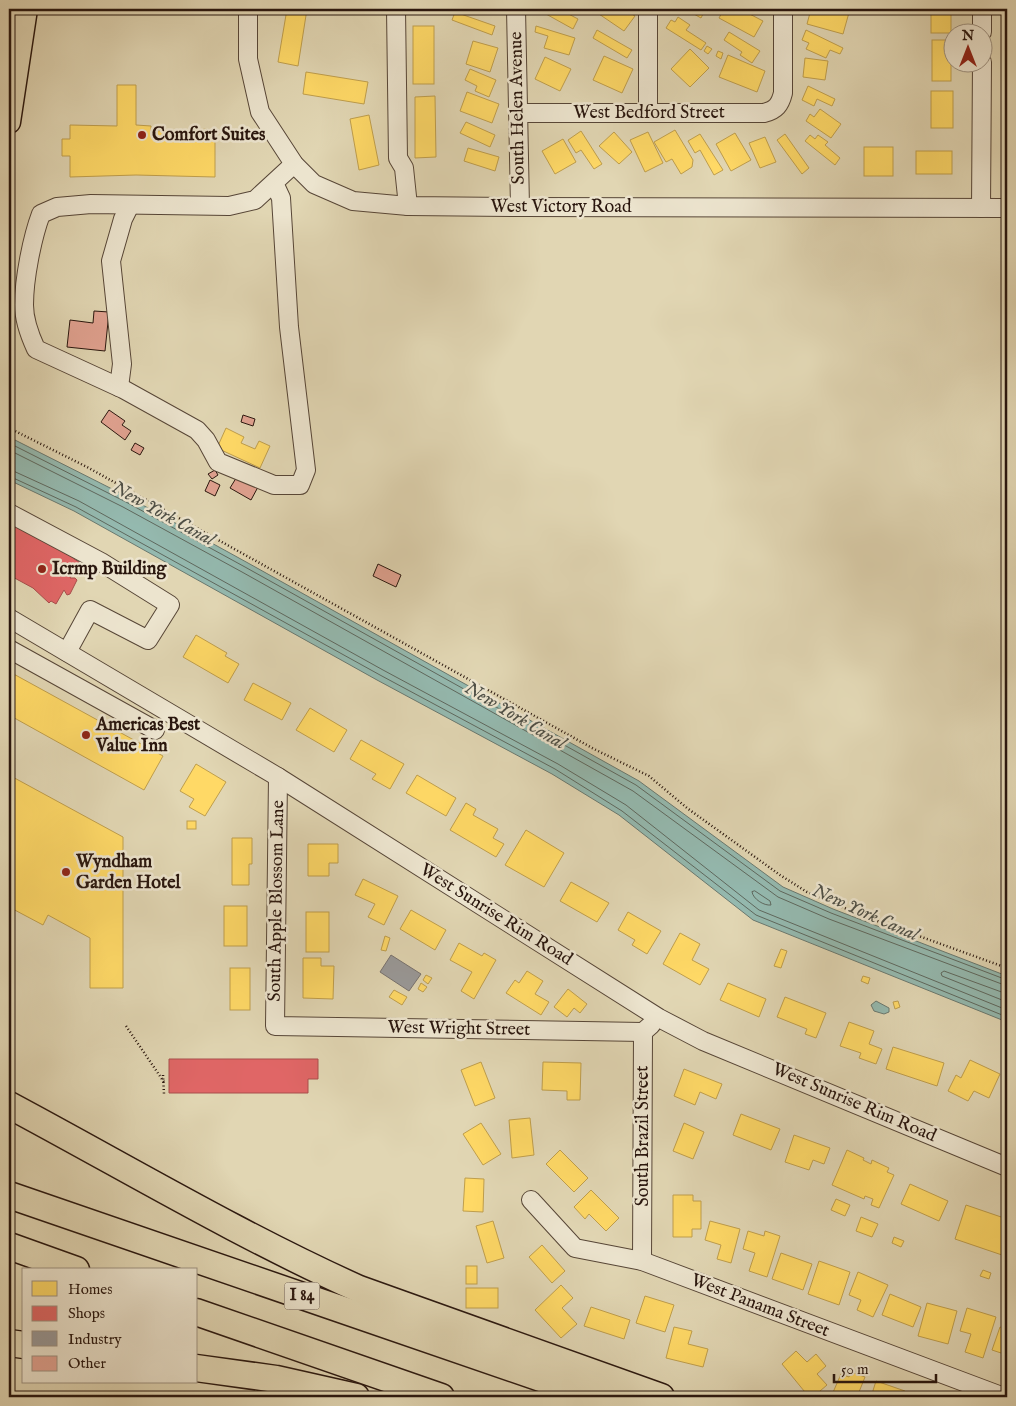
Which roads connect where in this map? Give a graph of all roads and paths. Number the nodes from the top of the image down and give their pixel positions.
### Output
1 (26, 9) edge
2 (248, 9) edge
3 (396, 9) edge
4 (516, 9) edge
5 (648, 9) edge
6 (783, 9) edge
7 (982, 9) edge
8 (982, 22) edge
9 (982, 72) edge
10 (518, 113) junction
11 (648, 113) junction
12 (9, 122) edge
13 (294, 164) junction
14 (274, 183) junction
15 (130, 205) junction
16 (408, 206) junction
17 (520, 207) junction
18 (981, 208) junction
19 (1007, 208) edge
20 (119, 387) junction
21 (9, 428) edge
22 (9, 513) edge
23 (9, 618) edge
24 (9, 649) edge
25 (67, 652) junction
26 (108, 677) junction
27 (97, 698) junction
28 (155, 730) dead end
29 (278, 777) junction
30 (1007, 968) edge
31 (659, 1018) junction
32 (126, 1026) dead end
33 (275, 1026) joint
34 (643, 1032) junction
35 (164, 1075) dead end
36 (164, 1082) junction
37 (164, 1094) dead end
38 (9, 1105) edge
39 (1007, 1167) edge
40 (9, 1196) edge
41 (531, 1200) dead end
42 (9, 1246) edge
43 (642, 1261) junction
44 (70, 1268) edge
45 (198, 1313) edge
46 (9, 1343) edge
47 (22, 1345) edge
48 (198, 1368) edge
49 (356, 1397) edge
50 (441, 1397) edge
51 (596, 1397) edge
52 (661, 1397) edge
53 (1004, 1397) edge

1 - 12 main road
2 - 13 street, West Victory Road
3 - 16 street
4 - 10 street, South Helen Avenue
5 - 11 street
6 - 11 street, West Bedford Street
7 - 8 street
9 - 18 street
10 - 11 street, West Bedford Street
10 - 17 street, South Helen Avenue
13 - 14 street
13 - 16 street, West Victory Road
14 - 15 street
14 - 20 street
15 - 20 street
15 - 20 street
16 - 17 street, West Victory Road
17 - 18 street, West Victory Road
18 - 19 street, West Victory Road
21 - 30 path
22 - 25 street
23 - 25 street, West Sunrise Rim Road
24 - 27 street
25 - 26 street, West Sunrise Rim Road
26 - 27 street
26 - 29 street, West Sunrise Rim Road
27 - 28 street
29 - 31 street, West Sunrise Rim Road
29 - 33 street, South Apple Blossom Lane
31 - 34 street
31 - 39 street, West Sunrise Rim Road
32 - 36 path
33 - 34 street, West Wright Street
34 - 43 street, South Brazil Street
35 - 36 path
36 - 37 path
38 - 52 highway
40 - 51 highway, I 84
41 - 43 street, West Panama Street
42 - 44 highway
43 - 53 street, West Panama Street
45 - 50 highway
46 - 47 highway
48 - 49 highway

